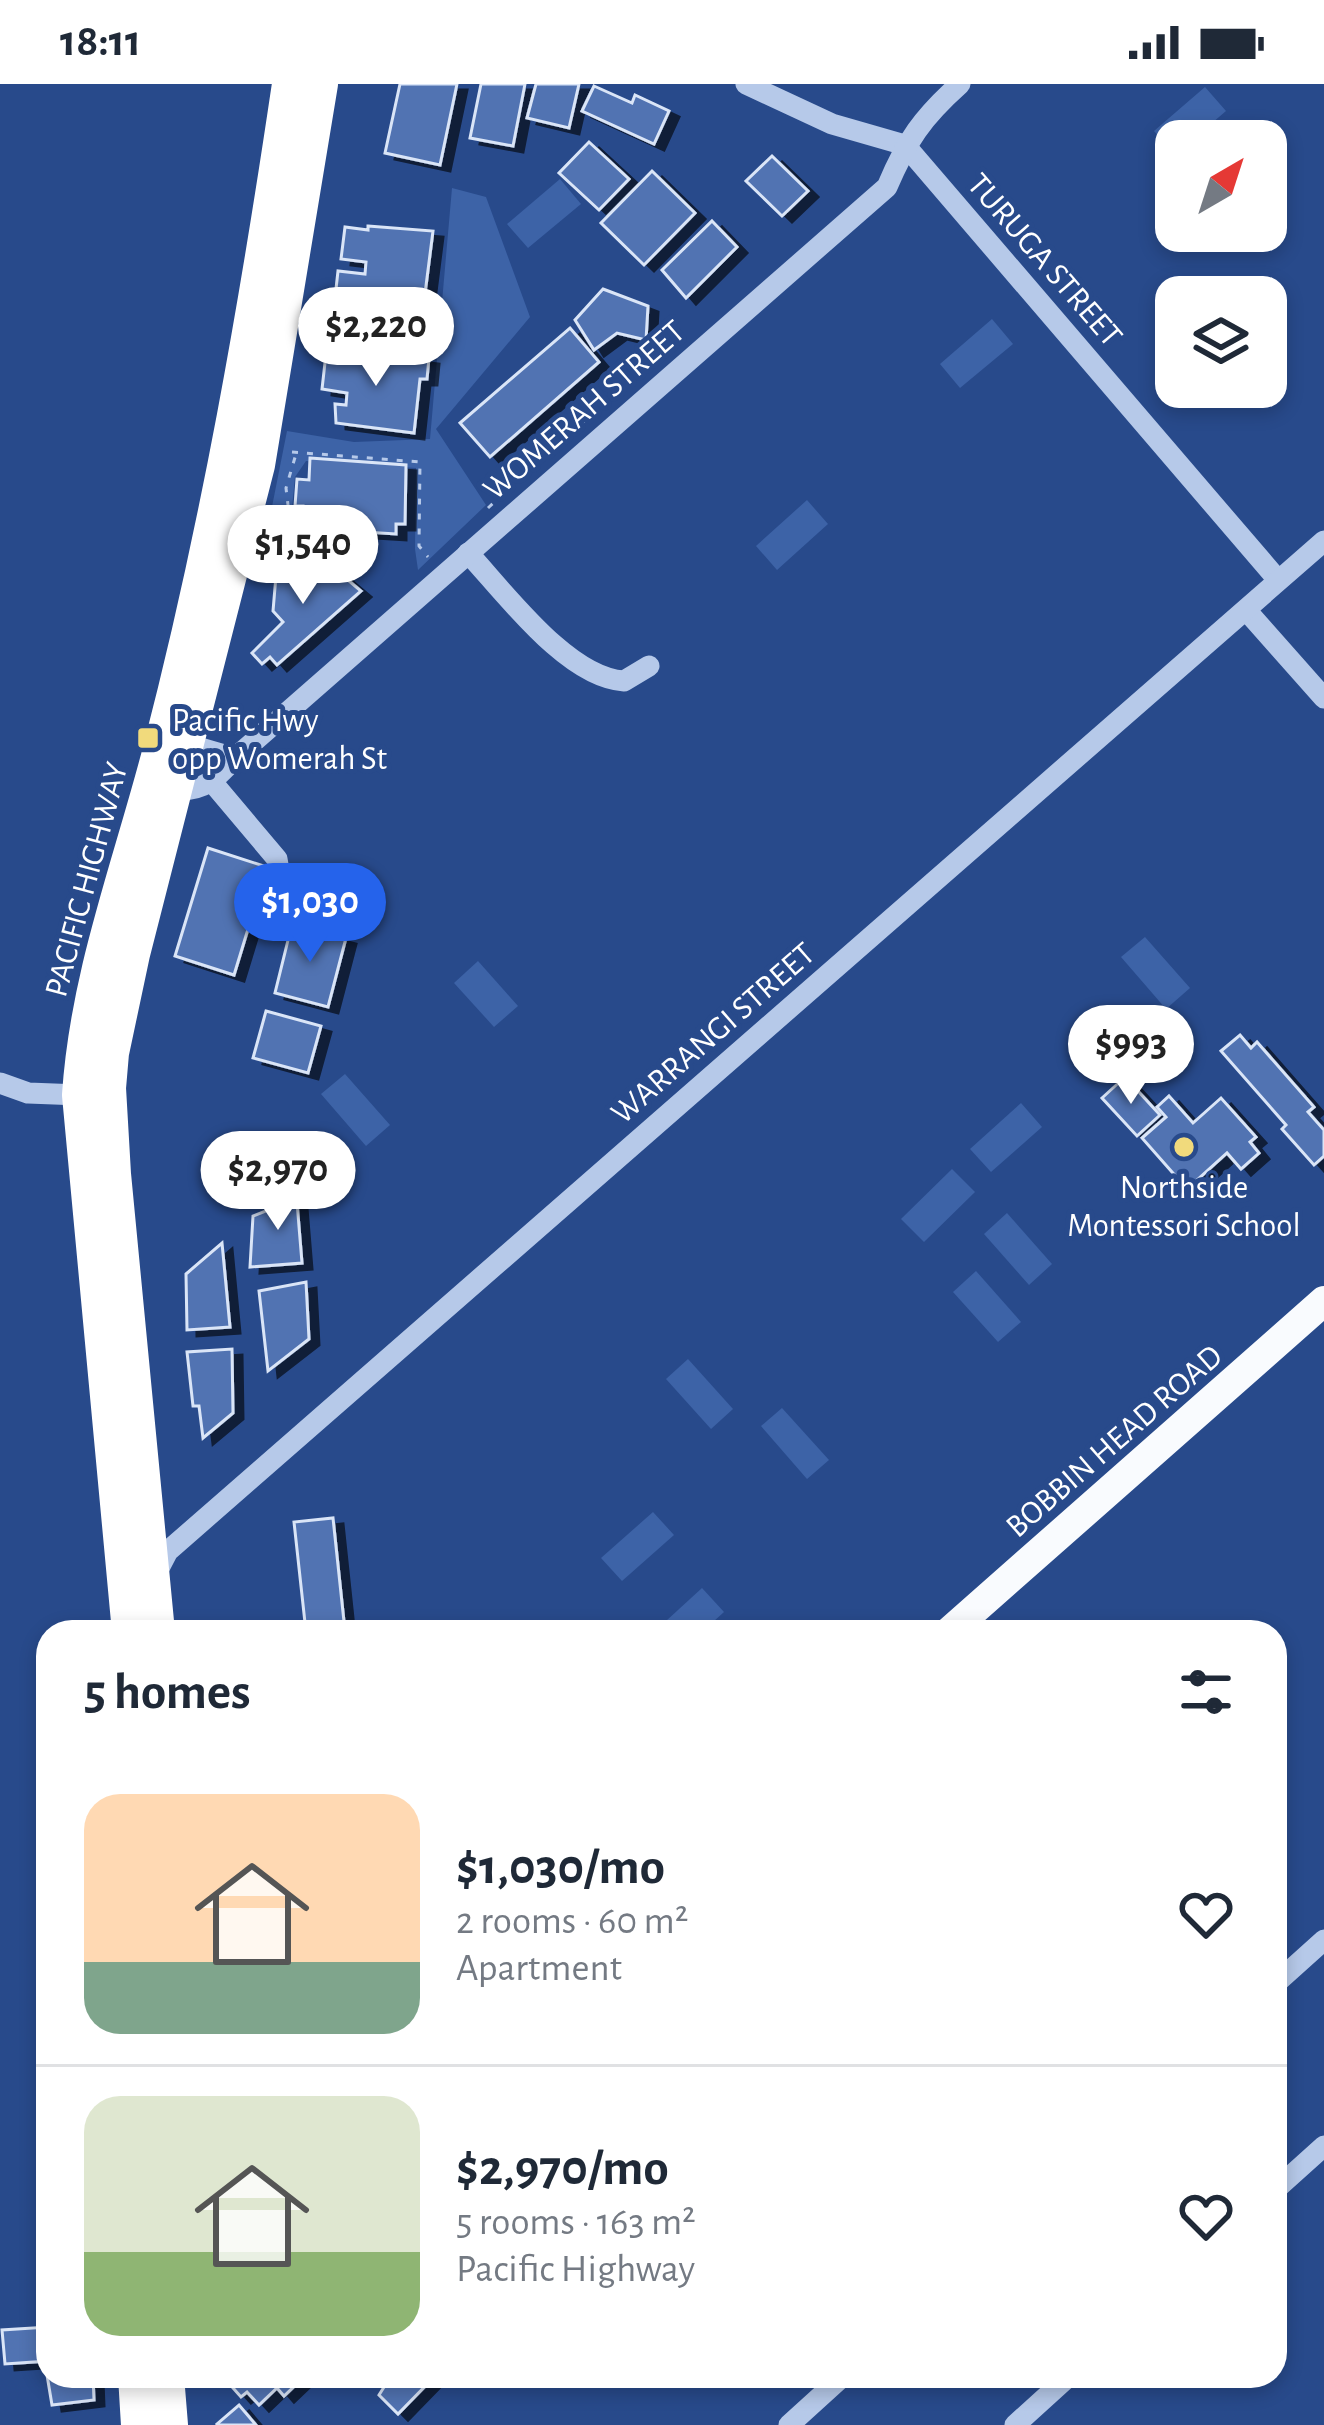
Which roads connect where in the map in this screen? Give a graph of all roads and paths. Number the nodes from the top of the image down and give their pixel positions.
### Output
1 (290, 84) edge
2 (320, 84) edge
3 (746, 84) edge
4 (960, 84) edge
5 (905, 145) junction
6 (290, 522) dead end
7 (1324, 541) edge
8 (468, 554) junction
9 (435, 565) dead end
10 (1278, 580) junction
11 (1246, 610) junction
12 (649, 666) dead end
13 (1324, 698) edge
14 (187, 744) junction
15 (235, 758) junction
16 (213, 783) junction
17 (174, 790) junction
18 (280, 876) dead end
19 (0, 1083) edge
20 (80, 1095) junction
21 (1324, 1301) edge
22 (153, 1580) junction
23 (129, 1620) edge
24 (157, 1620) edge
25 (963, 1620) edge
26 (1324, 1940) edge
27 (1287, 1973) edge
28 (1324, 2146) edge
29 (1287, 2179) edge
30 (137, 2388) edge
31 (167, 2388) edge
32 (830, 2388) edge
33 (1057, 2388) edge
34 (139, 2425) edge
35 (170, 2425) edge
36 (789, 2425) edge
37 (1015, 2425) edge

1 - 20 highway, PACIFIC HIGHWAY
2 - 14 highway, PACIFIC HIGHWAY
3 - 5 street
4 - 5 street, WOMERAH STREET
5 - 8 street, WOMERAH STREET
5 - 10 street, TURUGA STREET
6 - 9 path
7 - 10 street, WARRANGI STREET
8 - 12 street
8 - 15 street, WOMERAH STREET
10 - 11 street, WARRANGI STREET
11 - 13 street
11 - 22 street, WARRANGI STREET
14 - 15 street
14 - 17 highway, PACIFIC HIGHWAY
15 - 16 street, WOMERAH STREET
16 - 17 street
16 - 18 street
17 - 22 highway, PACIFIC HIGHWAY
19 - 20 street
20 - 23 highway, PACIFIC HIGHWAY
21 - 25 main road, BOBBIN HEAD ROAD
22 - 24 highway, PACIFIC HIGHWAY
26 - 27 street
28 - 29 street
30 - 34 highway
31 - 35 highway
32 - 36 street
33 - 37 street

